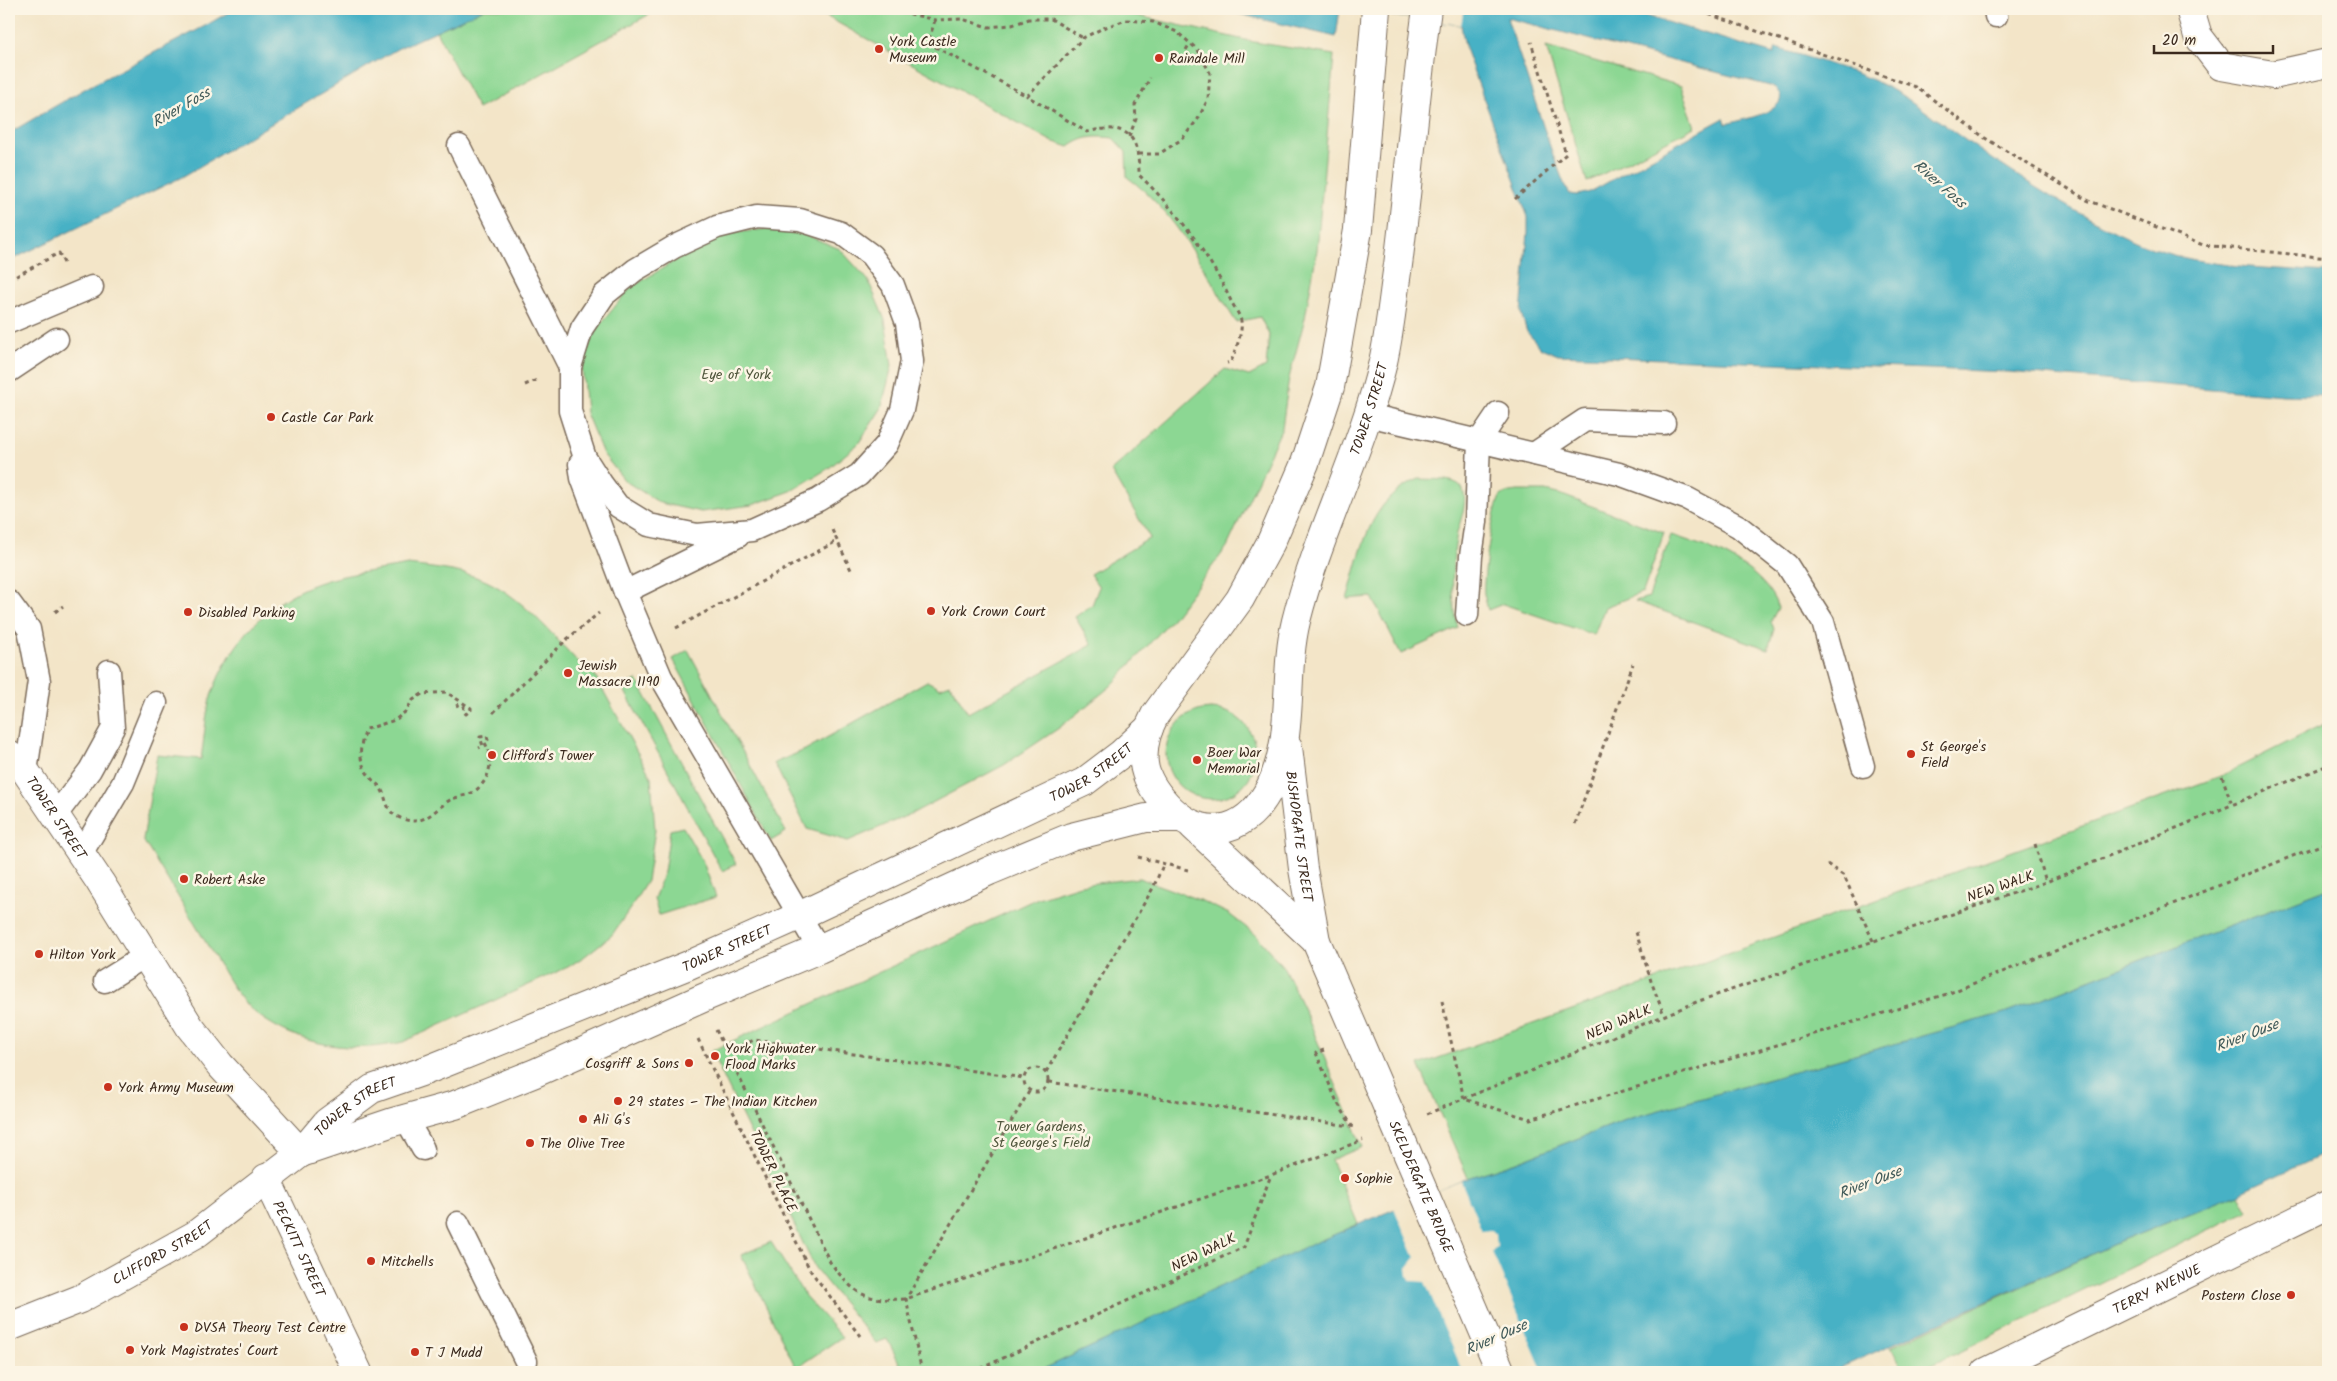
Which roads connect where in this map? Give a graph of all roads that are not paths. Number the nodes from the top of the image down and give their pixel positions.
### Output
1 (2190, 9) edge
2 (1376, 11) edge
3 (1426, 14) edge
4 (2328, 63) edge
5 (459, 146) dead end
6 (92, 287) dead end
7 (9, 322) edge
8 (58, 339) dead end
9 (570, 367) junction
10 (9, 371) edge
11 (570, 411) junction
12 (1498, 413) dead end
13 (1368, 415) junction
14 (1664, 422) dead end
15 (1479, 440) junction
16 (1534, 454) junction
17 (752, 530) junction
18 (625, 592) junction
19 (9, 602) edge
20 (1467, 615) dead end
21 (109, 671) dead end
22 (156, 703) dead end
23 (1148, 728) junction
24 (1286, 732) junction
25 (17, 763) edge
26 (1863, 766) dead end
27 (55, 816) junction
28 (1186, 822) junction
29 (81, 854) junction
30 (801, 915) junction
31 (1316, 941) junction
32 (819, 949) junction
33 (145, 956) junction
34 (105, 981) dead end
35 (1341, 1000) joint
36 (406, 1119) junction
37 (423, 1149) dead end
38 (301, 1153) junction
39 (266, 1178) junction
40 (2328, 1205) edge
41 (458, 1222) dead end
42 (9, 1327) edge
43 (526, 1361) dead end
44 (358, 1372) edge
45 (1501, 1372) edge
46 (1986, 1372) edge

1 - 4 main road
2 - 23 main road
3 - 13 main road, TOWER STREET
5 - 9 lane
6 - 7 lane
8 - 10 lane
9 - 11 lane
9 - 17 lane
11 - 17 lane
11 - 18 lane
12 - 15 lane
13 - 15 lane
13 - 24 main road, TOWER STREET
14 - 16 lane
15 - 16 lane
15 - 20 lane
16 - 26 lane
17 - 18 lane
18 - 30 lane
19 - 25 lane
21 - 27 lane
22 - 29 lane
23 - 28 main road, BISHOPGATE STREET
23 - 30 main road, TOWER STREET
24 - 28 main road, TOWER STREET
24 - 31 main road, BISHOPGATE STREET
25 - 27 main road, TOWER STREET
27 - 29 main road, TOWER STREET
28 - 31 main road, BISHOPGATE STREET
28 - 32 main road, TOWER STREET
29 - 33 main road, TOWER STREET
30 - 32 lane
30 - 38 main road, TOWER STREET
31 - 35 main road, BISHOPGATE STREET
32 - 36 main road, TOWER STREET
33 - 34 lane
33 - 38 main road, TOWER STREET
35 - 45 main road, SKELDERGATE BRIDGE, bridge
36 - 37 lane
36 - 38 main road, TOWER STREET
38 - 39 main road, CLIFFORD STREET
39 - 42 main road, CLIFFORD STREET
39 - 44 main road, PECKITT STREET
40 - 46 main road, TERRY AVENUE
41 - 43 lane

